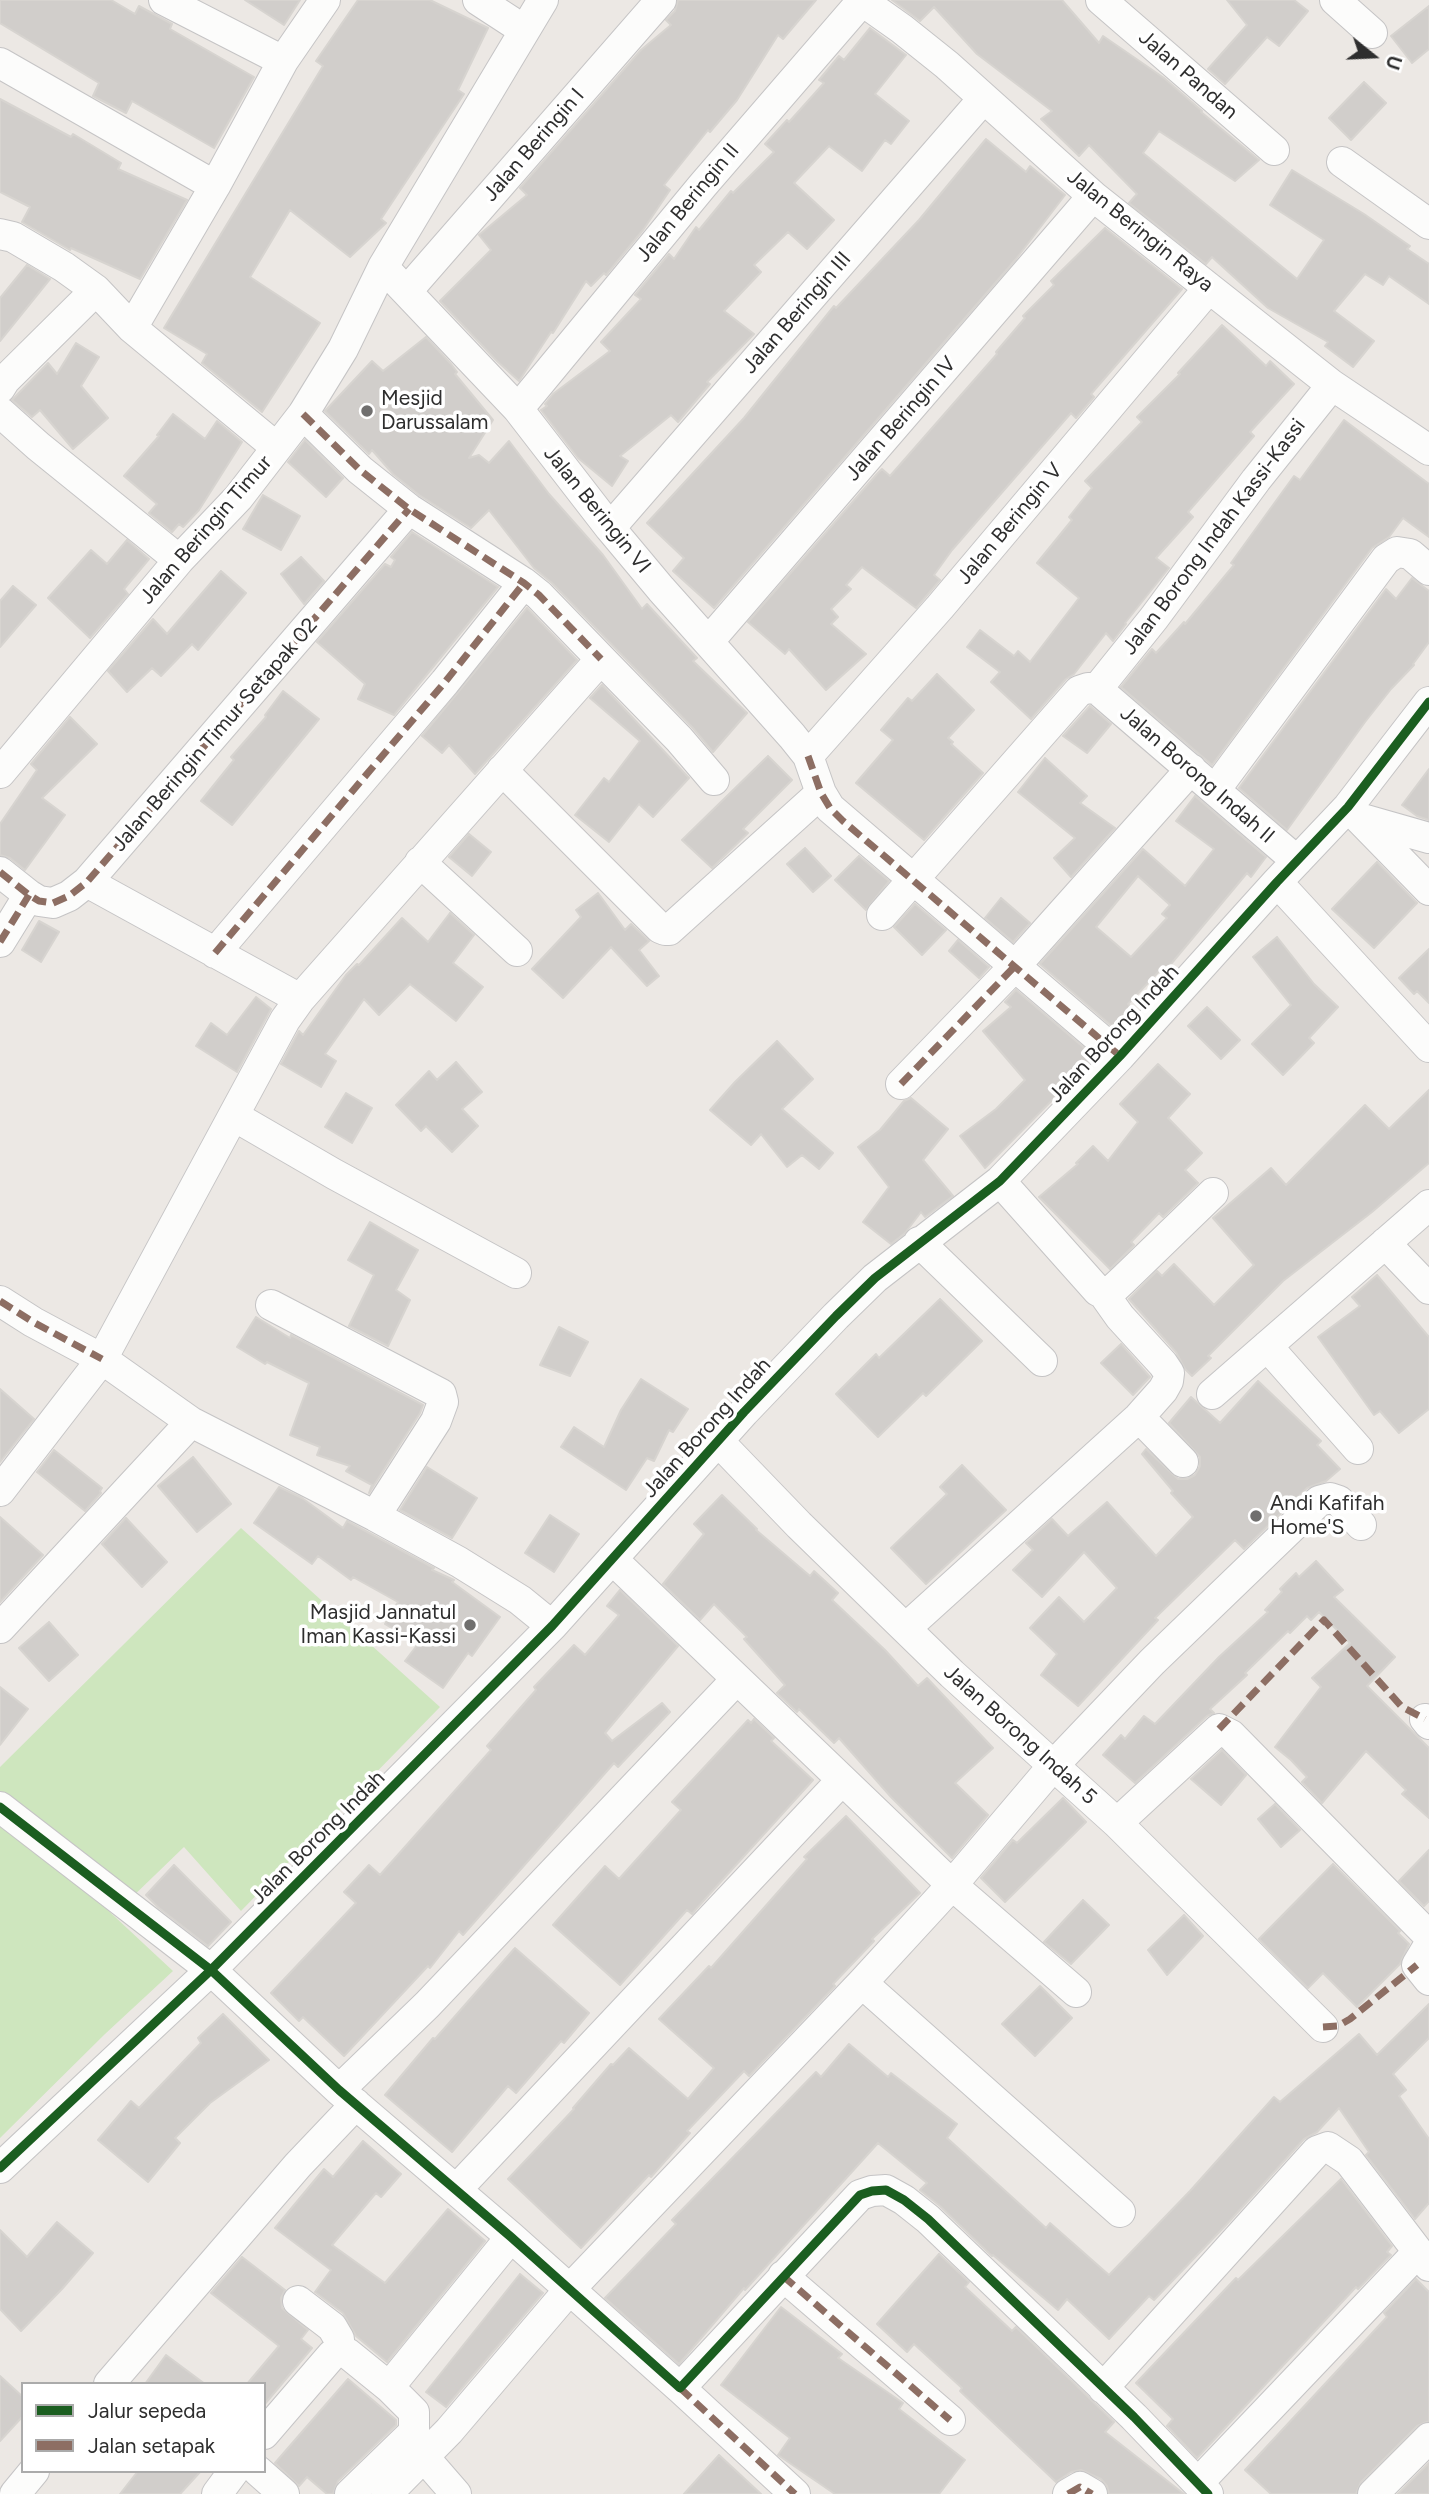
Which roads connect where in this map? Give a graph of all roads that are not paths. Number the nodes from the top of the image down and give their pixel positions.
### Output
1 (164, 0) edge
2 (325, 0) edge
3 (478, 0) edge
4 (543, 0) edge
5 (661, 0) edge
6 (862, 0) edge
7 (1101, 0) edge
8 (1335, 0) edge
9 (524, 30) junction
10 (1372, 33) dead end
11 (283, 61) junction
12 (0, 63) edge
13 (984, 98) junction
14 (1274, 150) dead end
15 (1342, 162) dead end
16 (215, 186) junction
17 (1094, 196) junction
18 (1429, 224) edge
19 (0, 234) edge
20 (383, 267) junction
21 (1209, 288) junction
22 (96, 290) junction
23 (407, 291) junction
24 (132, 328) junction
25 (1332, 385) junction
26 (0, 388) edge
27 (518, 409) junction
28 (0, 412) edge
29 (303, 414) junction
30 (276, 447) junction
31 (1429, 450) edge
32 (409, 509) junction
33 (610, 528) junction
34 (179, 560) junction
35 (1429, 570) edge
36 (524, 583) junction
37 (709, 641) junction
38 (601, 659) junction
39 (1097, 689) junction
40 (1429, 702) edge
41 (808, 756) junction
42 (1191, 769) junction
43 (502, 770) junction
44 (0, 773) edge
45 (714, 780) dead end
46 (1216, 790) junction
47 (821, 793) junction
48 (1354, 812) junction
49 (1429, 838) edge
50 (1297, 860) junction
51 (420, 862) junction
52 (0, 872) edge
53 (913, 880) junction
54 (87, 882) junction
55 (1277, 882) junction
56 (1429, 890) edge
57 (29, 895) junction
58 (882, 915) dead end
59 (0, 942) edge
60 (517, 951) dead end
61 (215, 953) junction
62 (1015, 966) junction
63 (300, 999) junction
64 (1429, 1047) edge
65 (1120, 1056) junction
66 (901, 1084) dead end
67 (234, 1116) junction
68 (1000, 1181) junction
69 (1213, 1193) dead end
70 (1429, 1205) edge
71 (919, 1242) junction
72 (1385, 1243) junction
73 (516, 1273) dead end
74 (1429, 1289) edge
75 (1103, 1293) junction
76 (0, 1301) edge
77 (271, 1305) dead end
78 (1267, 1346) junction
79 (103, 1359) junction
80 (1042, 1361) dead end
81 (1212, 1394) dead end
82 (1139, 1417) junction
83 (191, 1422) junction
84 (718, 1441) junction
85 (1358, 1449) dead end
86 (1183, 1462) dead end
87 (0, 1491) edge
88 (375, 1516) junction
89 (1362, 1525) dead end
90 (612, 1559) junction
91 (552, 1626) junction
92 (0, 1628) edge
93 (906, 1628) junction
94 (737, 1679) junction
95 (1054, 1766) junction
96 (842, 1780) junction
97 (0, 1807) edge
98 (1117, 1823) junction
99 (952, 1885) junction
100 (1429, 1936) edge
101 (1429, 1945) edge
102 (211, 1970) junction
103 (1429, 1980) edge
104 (862, 1983) junction
105 (1076, 1992) dead end
106 (1323, 2027) dead end
107 (348, 2097) junction
108 (0, 2168) edge
109 (456, 2190) junction
110 (1120, 2212) dead end
111 (511, 2237) junction
112 (1424, 2259) edge
113 (783, 2276) junction
114 (569, 2290) junction
115 (298, 2301) dead end
116 (340, 2351) junction
117 (111, 2382) edge
118 (390, 2387) junction
119 (680, 2388) junction
120 (1103, 2388) junction
121 (950, 2420) dead end
122 (266, 2432) edge
123 (1429, 2438) edge
124 (424, 2456) junction
125 (32, 2473) edge
126 (233, 2473) edge
127 (260, 2473) edge
128 (1203, 2488) edge
129 (784, 2490) edge
130 (15, 2494) edge
131 (217, 2494) edge
132 (284, 2494) edge
133 (350, 2494) edge
134 (387, 2494) edge
135 (456, 2494) edge
136 (1068, 2494) edge
137 (1091, 2494) edge
138 (1373, 2494) edge

1 - 11 street
2 - 11 street
3 - 9 street
4 - 9 street, Jalan Beringin Timur
5 - 23 street, Jalan Beringin I
6 - 13 street, Jalan Beringin Raya
6 - 27 street, Jalan Beringin II
7 - 14 street, Jalan Pandan
8 - 10 street
9 - 20 street, Jalan Beringin Timur
11 - 16 street
12 - 16 street
13 - 17 street, Jalan Beringin Raya
13 - 33 street, Jalan Beringin III
15 - 18 street
16 - 24 street
17 - 21 street, Jalan Beringin Raya
17 - 37 street, Jalan Beringin IV
19 - 22 street
20 - 23 street, Jalan Beringin VI
20 - 29 street, Jalan Beringin Timur
21 - 25 street, Jalan Beringin Raya
21 - 41 street, Jalan Beringin V
22 - 24 street
22 - 26 street
23 - 27 street, Jalan Beringin VI
24 - 30 street
25 - 31 street, Jalan Beringin Raya
25 - 39 street, Jalan Borong Indah Kassi-Kassi
27 - 33 street, Jalan Beringin VI
28 - 34 street
29 - 30 street, Jalan Beringin Timur
29 - 32 street
30 - 34 street, Jalan Beringin Timur
32 - 36 street
32 - 54 street, Jalan Beringin Timur Setapak 02
33 - 37 street, Jalan Beringin VI
34 - 44 street, Jalan Beringin Timur
35 - 46 street
36 - 38 street
36 - 61 street
37 - 41 street, Jalan Beringin VI
38 - 43 street
38 - 45 street
39 - 42 street, Jalan Borong Indah II
39 - 53 street
40 - 48 street, Jalan Borong Indah
41 - 47 street
42 - 46 street, Jalan Borong Indah II
42 - 62 street
43 - 47 street
43 - 51 street
46 - 50 street, Jalan Borong Indah II
47 - 53 street
48 - 49 street
48 - 50 street, Jalan Borong Indah
48 - 56 street
50 - 55 street, Jalan Borong Indah
51 - 60 street
51 - 63 street
52 - 57 street
53 - 58 street
53 - 62 street
54 - 57 street, Jalan Beringin Timur Setapak 02
54 - 61 street
55 - 64 street
55 - 65 street, Jalan Borong Indah
57 - 59 street
61 - 63 street
62 - 65 street
62 - 66 street
63 - 67 street
65 - 68 street, Jalan Borong Indah
67 - 73 street
67 - 79 street
68 - 71 street, Jalan Borong Indah
68 - 75 street
69 - 75 street
70 - 72 street
71 - 80 street
71 - 84 street, Jalan Borong Indah
72 - 74 street
72 - 78 street
75 - 82 street
76 - 79 street
77 - 88 street
78 - 81 street
78 - 85 street
79 - 83 street
79 - 87 street
82 - 86 street
82 - 93 street
83 - 88 street
83 - 92 street
84 - 90 street, Jalan Borong Indah
84 - 93 street, Jalan Borong Indah 5
88 - 91 street
89 - 95 street
90 - 91 street, Jalan Borong Indah
90 - 94 street
91 - 102 street, Jalan Borong Indah
93 - 95 street, Jalan Borong Indah 5
94 - 96 street
94 - 107 street
95 - 98 street, Jalan Borong Indah 5
95 - 99 street
96 - 99 street
96 - 109 street
97 - 102 street
98 - 100 street
98 - 106 street, Jalan Borong Indah 5
99 - 104 street
99 - 105 street
101 - 103 street
102 - 107 street
102 - 108 street, Jalan Borong Indah
104 - 110 street
104 - 114 street
107 - 109 street
107 - 117 street
109 - 111 street
111 - 114 street
111 - 118 street
112 - 120 street
112 - 128 street
113 - 119 street
113 - 120 street
113 - 121 street
114 - 119 street
114 - 124 street
115 - 116 street
116 - 118 street
116 - 122 street
118 - 133 street
119 - 129 street
120 - 128 street
123 - 138 street
124 - 134 street
124 - 135 street
125 - 130 street
126 - 131 street
127 - 132 street
136 - 137 street

